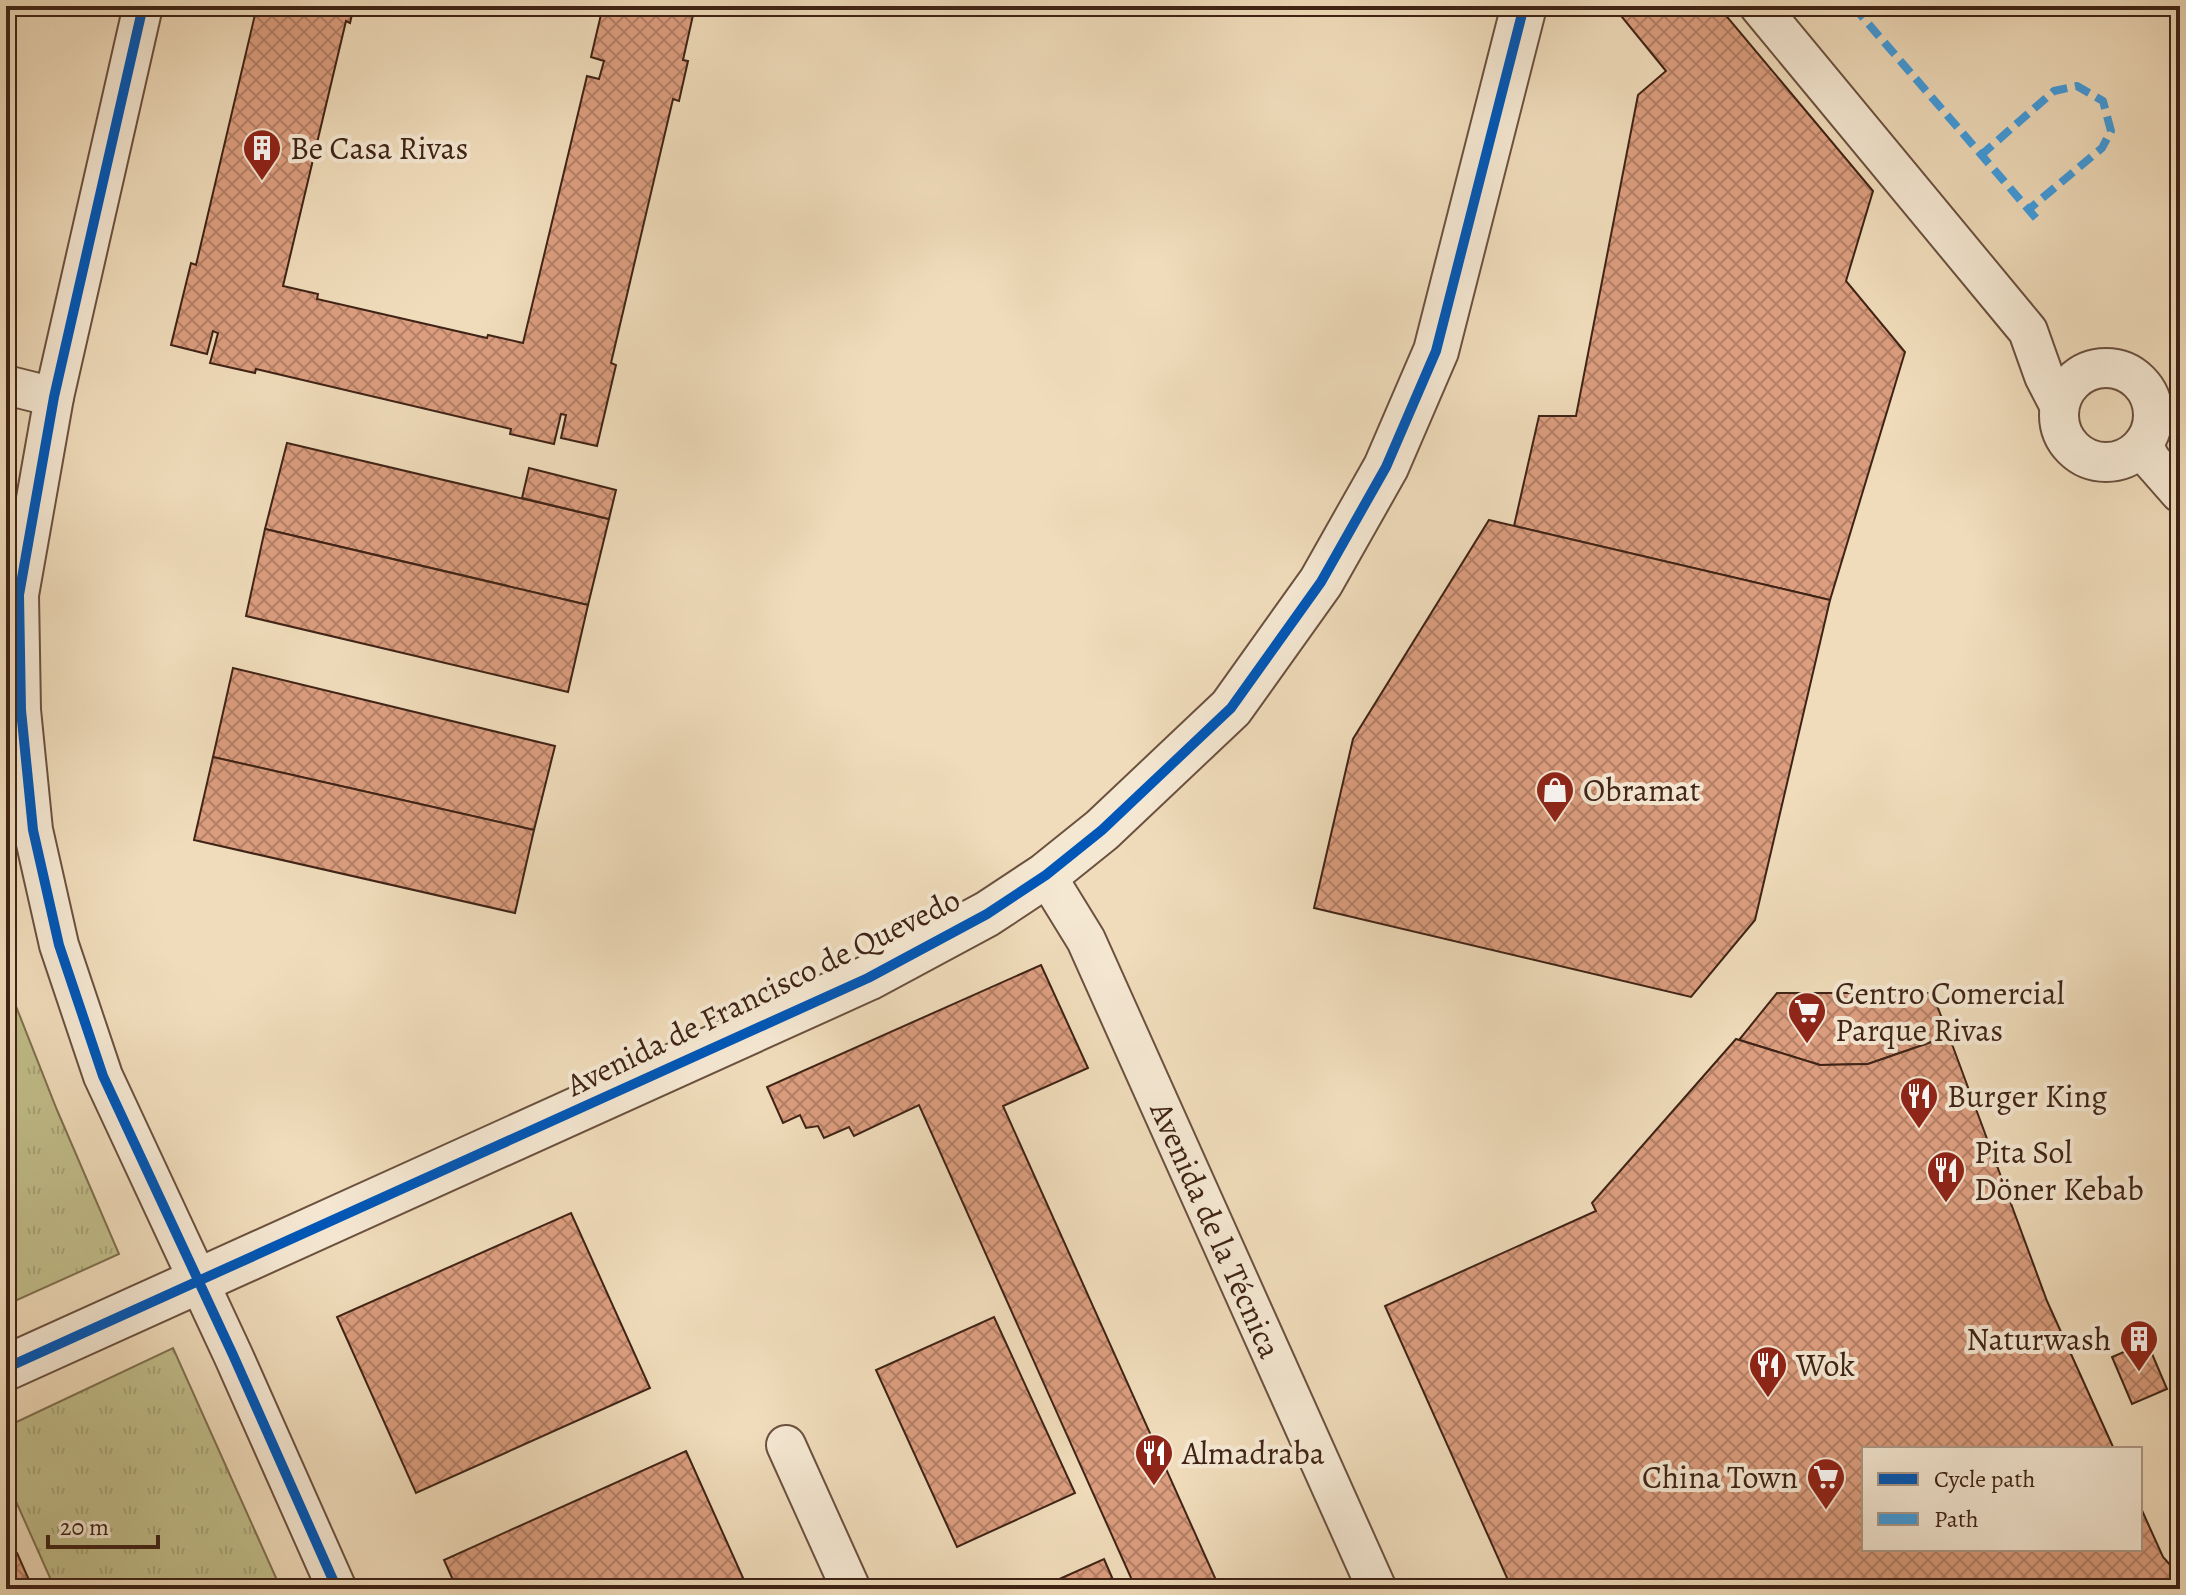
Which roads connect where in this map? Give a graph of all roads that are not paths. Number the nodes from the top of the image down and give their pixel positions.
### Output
1 (143, 6) edge
2 (1524, 6) edge
3 (1759, 6) edge
4 (2028, 331) junction
5 (2096, 368) junction
6 (6, 385) edge
7 (54, 397) junction
8 (2059, 405) junction
9 (2143, 445) junction
10 (2180, 493) edge
11 (1046, 875) junction
12 (198, 1282) junction
13 (6, 1368) edge
14 (786, 1445) dead end
15 (337, 1589) edge
16 (851, 1589) edge
17 (1377, 1589) edge

1 - 7 street
2 - 11 street, Avenida de Francisco de Quevedo
3 - 4 street
4 - 5 street
4 - 8 street
5 - 8 street
5 - 9 street
6 - 7 street
7 - 12 street
8 - 9 street
9 - 10 street
11 - 12 street, Avenida de Francisco de Quevedo
11 - 17 street, Avenida de la Técnica
12 - 13 street, Avenida de Francisco de Quevedo
12 - 15 street
14 - 16 street

